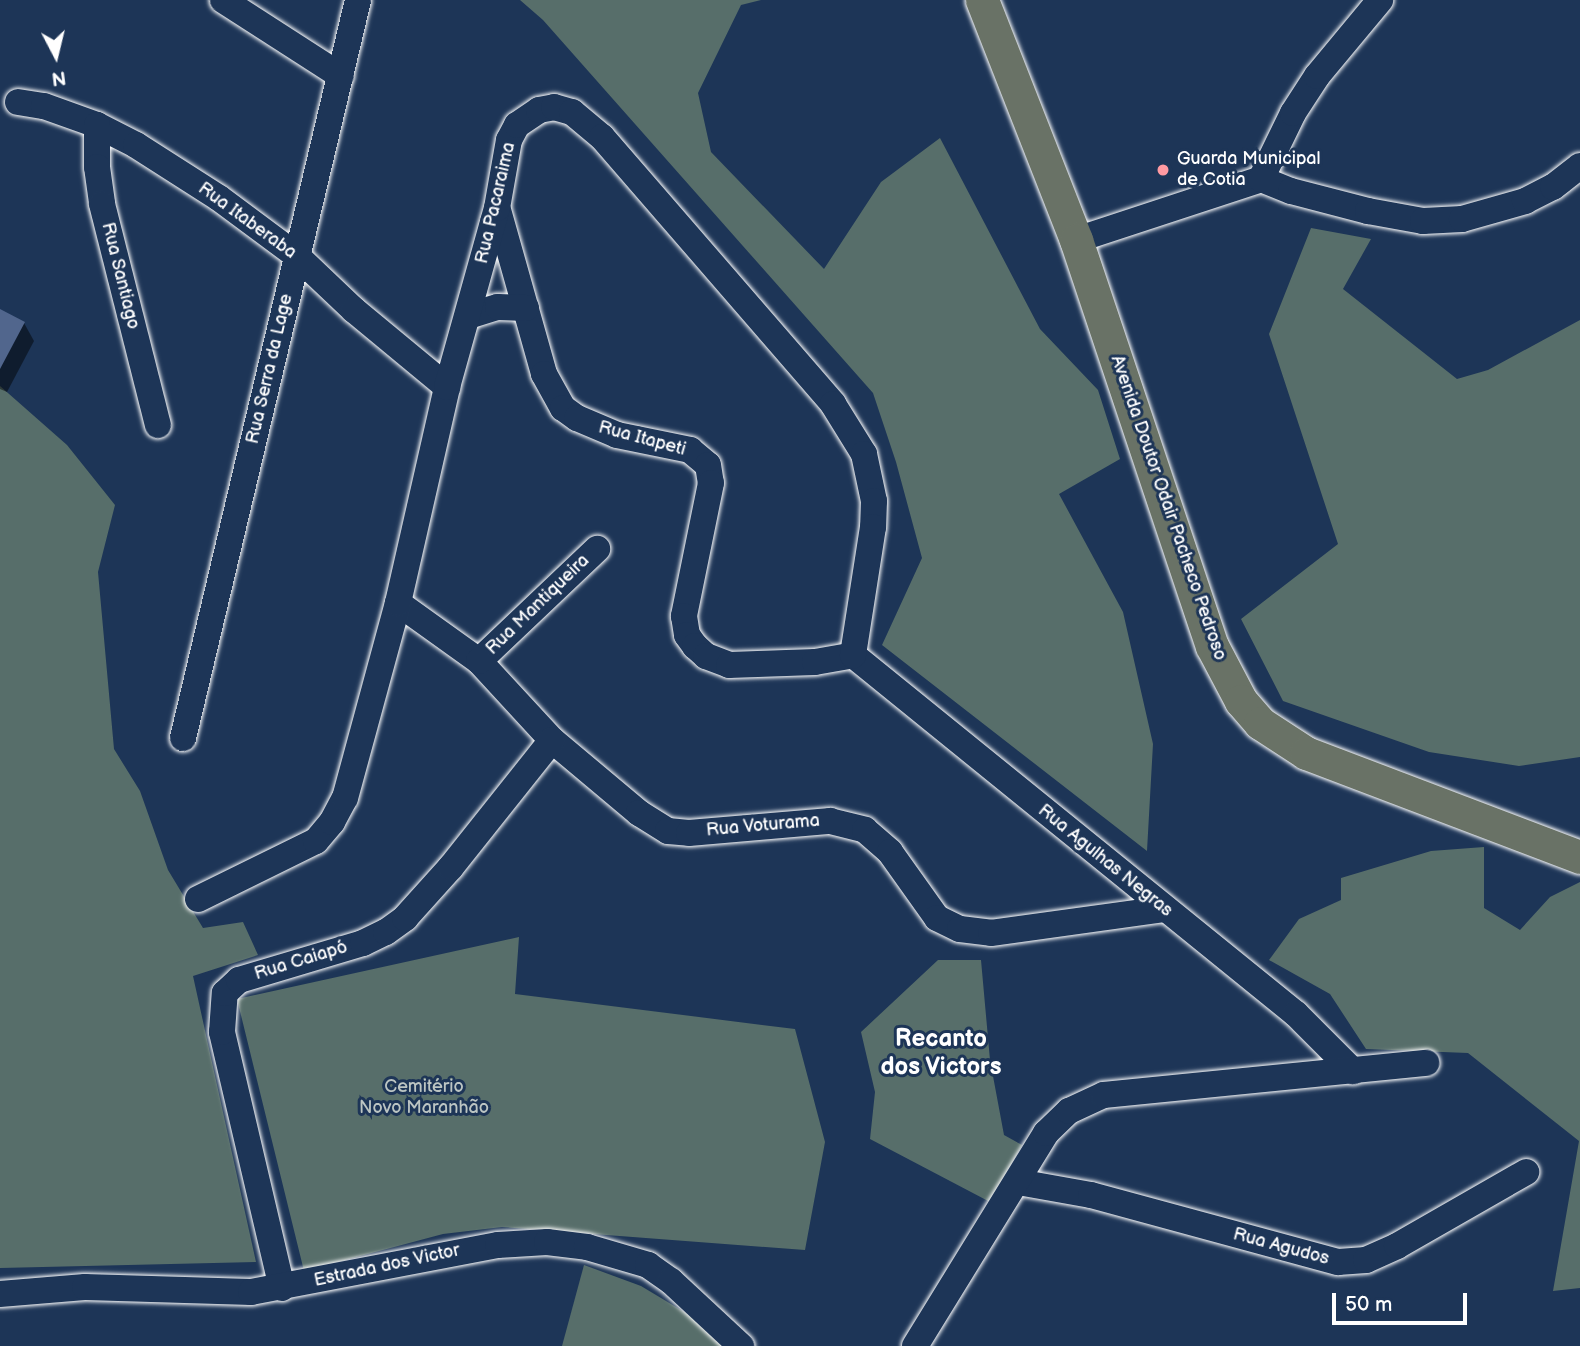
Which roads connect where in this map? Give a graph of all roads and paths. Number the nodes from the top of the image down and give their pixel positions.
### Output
1 (223, 0) edge
2 (358, 0) edge
3 (982, 0) edge
4 (1380, 0) edge
5 (341, 76) junction
6 (18, 102) dead end
7 (97, 125) junction
8 (1580, 166) edge
9 (1261, 179) junction
10 (497, 208) junction
11 (1076, 240) junction
12 (296, 256) junction
13 (526, 308) junction
14 (468, 316) junction
15 (447, 387) junction
16 (158, 425) dead end
17 (597, 549) dead end
18 (398, 603) junction
19 (853, 655) junction
20 (480, 661) junction
21 (183, 738) dead end
22 (552, 740) junction
23 (1580, 857) edge
24 (198, 899) dead end
25 (1165, 909) junction
26 (1426, 1063) dead end
27 (1353, 1071) junction
28 (1526, 1172) dead end
29 (1018, 1182) junction
30 (282, 1288) junction
31 (0, 1294) edge
32 (741, 1346) edge
33 (915, 1346) edge

1 - 5 street
2 - 5 street, Rua Serra da Lage
3 - 11 main road, Avenida Doutor Odair Pacheco Pedroso
4 - 9 street
5 - 12 street, Rua Serra da Lage
6 - 7 street, Rua Itaberaba
7 - 12 street, Rua Itaberaba
7 - 16 street, Rua Santiago
8 - 9 street
9 - 11 street
10 - 13 street, Rua Itapeti
10 - 14 street, Rua Pacaraima
10 - 19 street, Rua Pacaraima
11 - 23 main road, Avenida Doutor Odair Pacheco Pedroso
12 - 15 street, Rua Itaberaba
12 - 21 street, Rua Serra da Lage
13 - 14 street
13 - 19 street, Rua Itapeti
14 - 15 street, Rua Pacaraima
15 - 18 street, Rua Pacaraima
17 - 20 street, Rua Mantiqueira
18 - 20 street, Rua Voturama
18 - 24 street, Rua Pacaraima
19 - 25 street, Rua Agulhas Negras
20 - 22 street, Rua Voturama
22 - 25 street, Rua Voturama
22 - 30 street, Rua Caiapó
25 - 27 street, Rua Agulhas Negras
26 - 27 street
27 - 29 street
28 - 29 street, Rua Agudos
29 - 33 street
30 - 31 street, Estrada dos Victor
30 - 32 street, Estrada dos Victor

